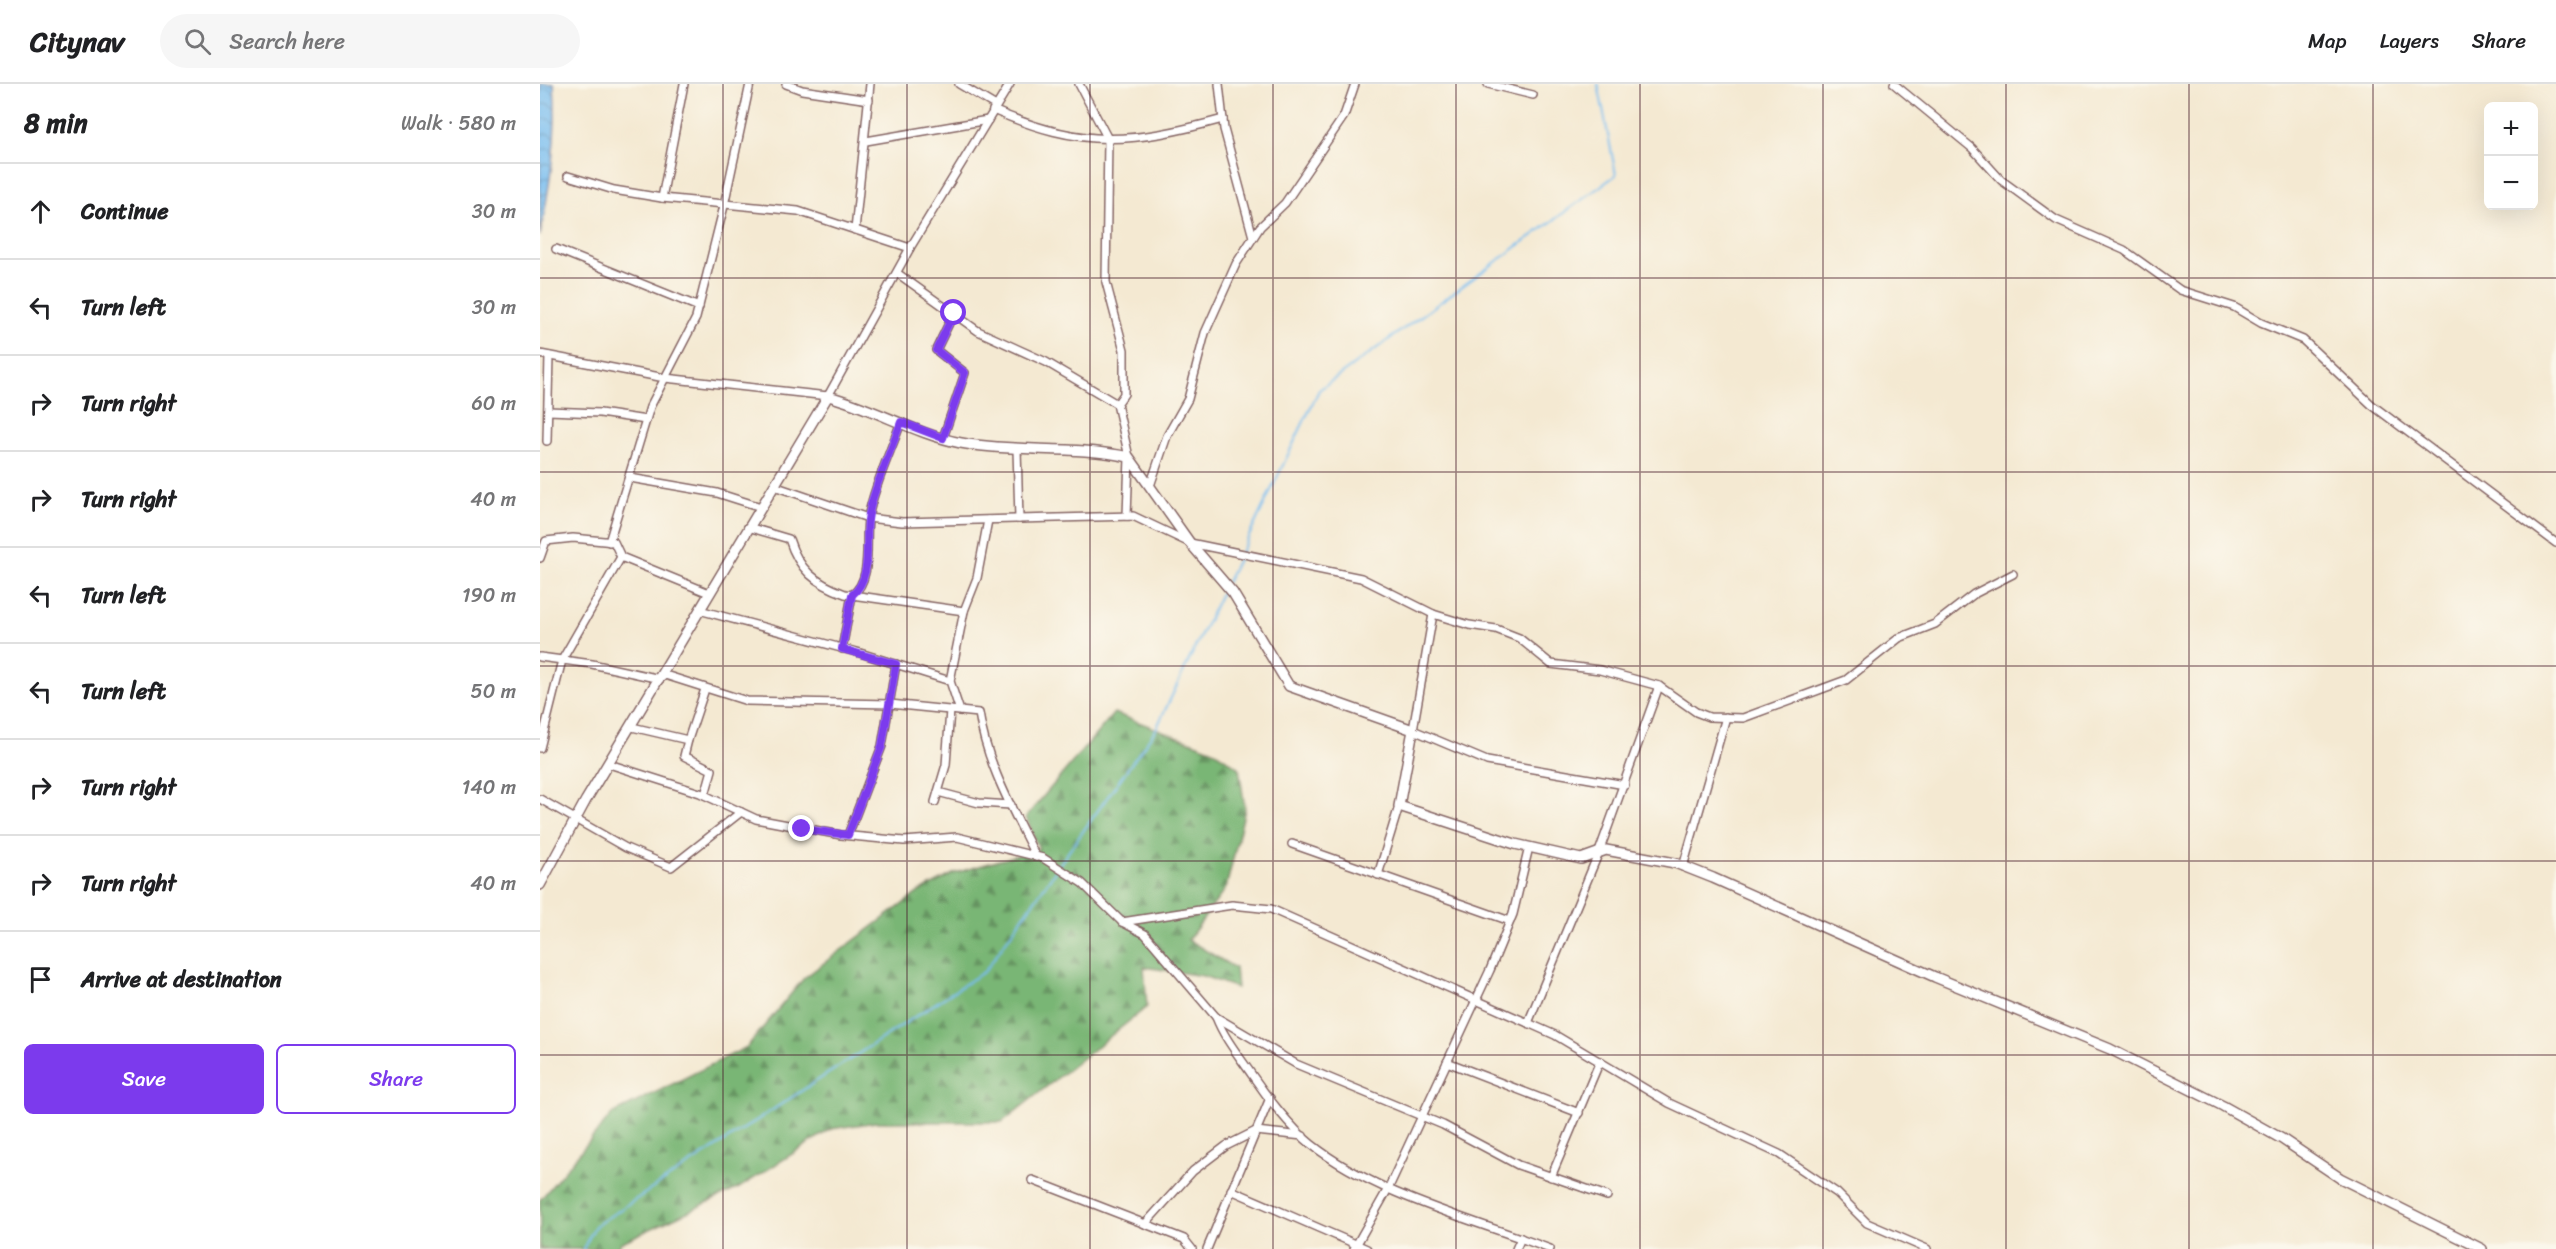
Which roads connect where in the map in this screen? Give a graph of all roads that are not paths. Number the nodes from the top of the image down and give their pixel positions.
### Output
1 (684, 84) edge
2 (750, 84) edge
3 (786, 84) edge
4 (870, 84) edge
5 (959, 84) edge
6 (1010, 84) edge
7 (1079, 84) edge
8 (1219, 84) edge
9 (1355, 84) edge
10 (1488, 84) edge
11 (1894, 84) edge
12 (1533, 95) dead end
13 (869, 100) junction
14 (995, 108) junction
15 (1223, 119) junction
16 (988, 120) junction
17 (1108, 139) junction
18 (866, 141) junction
19 (568, 176) dead end
20 (662, 198) junction
21 (724, 203) junction
22 (855, 230) junction
23 (1253, 237) junction
24 (910, 248) junction
25 (556, 249) dead end
26 (897, 273) junction
27 (699, 307) junction
28 (954, 313) junction
29 (540, 354) edge
30 (549, 356) junction
31 (665, 378) junction
32 (828, 396) junction
33 (1117, 404) junction
34 (548, 411) junction
35 (646, 420) junction
36 (901, 422) junction
37 (943, 438) junction
38 (547, 441) dead end
39 (1017, 448) junction
40 (1130, 457) junction
41 (630, 478) junction
42 (774, 486) junction
43 (1150, 486) junction
44 (761, 507) junction
45 (1127, 516) junction
46 (868, 518) junction
47 (1019, 519) junction
48 (988, 520) junction
49 (748, 527) junction
50 (609, 542) junction
51 (1190, 543) junction
52 (2556, 543) edge
53 (621, 557) junction
54 (540, 558) edge
55 (2013, 574) dead end
56 (709, 593) junction
57 (852, 595) junction
58 (699, 610) junction
59 (964, 611) junction
60 (1433, 614) junction
61 (842, 649) junction
62 (540, 657) edge
63 (562, 660) junction
64 (896, 664) junction
65 (660, 679) junction
66 (950, 681) junction
67 (1659, 686) junction
68 (705, 688) junction
69 (890, 704) junction
70 (950, 710) junction
71 (960, 711) junction
72 (1726, 717) junction
73 (632, 727) junction
74 (1413, 730) junction
75 (688, 740) junction
76 (540, 748) edge
77 (609, 764) junction
78 (1625, 785) junction
79 (938, 792) junction
80 (705, 795) junction
81 (540, 799) edge
82 (935, 802) dead end
83 (1011, 805) junction
84 (1399, 806) junction
85 (741, 812) junction
86 (577, 818) junction
87 (848, 835) junction
88 (1292, 844) dead end
89 (1529, 847) junction
90 (1599, 852) junction
91 (1036, 857) junction
92 (1683, 867) junction
93 (1378, 874) junction
94 (540, 885) edge
95 (1510, 921) junction
96 (1122, 922) junction
97 (1476, 999) junction
98 (1216, 1017) junction
99 (1528, 1023) junction
100 (1600, 1061) junction
101 (1447, 1062) junction
102 (1269, 1098) junction
103 (1579, 1113) junction
104 (1422, 1116) junction
105 (1256, 1131) junction
106 (1303, 1136) junction
107 (1551, 1177) junction
108 (1032, 1180) dead end
109 (1389, 1187) junction
110 (1231, 1190) junction
111 (1607, 1196) dead end
112 (1144, 1224) junction
113 (1521, 1238) junction
114 (1356, 1247) edge
115 (1192, 1249) edge
116 (1206, 1249) edge
117 (1367, 1249) edge
118 (1516, 1249) edge
119 (1550, 1249) edge
120 (1927, 1249) edge
121 (2482, 1249) edge

1 - 20 street
2 - 21 street
3 - 13 street
4 - 13 street
5 - 14 street
6 - 14 street
7 - 17 street
8 - 15 street
9 - 23 street
10 - 12 street
11 - 52 street
13 - 18 street
14 - 16 street
14 - 17 street
15 - 17 street
15 - 23 street
16 - 18 street
16 - 24 street
17 - 33 street
18 - 22 street
19 - 20 street
20 - 21 street
21 - 22 street
21 - 27 street
22 - 24 street
23 - 43 street
24 - 26 street
25 - 27 street
26 - 28 street
26 - 32 street
27 - 31 street
28 - 33 street
28 - 37 street
29 - 30 street
30 - 31 street
30 - 34 street
31 - 32 street
31 - 35 street
32 - 36 street
32 - 42 street
33 - 40 street
34 - 35 street
34 - 38 street
35 - 41 street
36 - 37 street
36 - 46 street
37 - 39 street
39 - 40 street
39 - 47 street
40 - 43 street
40 - 45 street
41 - 44 street
41 - 50 street
42 - 44 street
42 - 46 street
43 - 51 street
44 - 49 street
45 - 47 street
45 - 51 street
46 - 48 street
46 - 57 street
47 - 48 street
48 - 59 street
49 - 56 street
49 - 57 street
50 - 53 street
50 - 54 street
51 - 60 street
51 - 74 street
53 - 56 street
53 - 63 street
55 - 72 street
56 - 58 street
57 - 59 street
57 - 61 street
58 - 61 street
58 - 65 street
59 - 66 street
60 - 67 street
60 - 74 street
61 - 64 street
62 - 63 street
63 - 65 street
63 - 76 street
64 - 66 street
64 - 69 street
65 - 68 street
65 - 73 street
66 - 71 street
67 - 72 street
67 - 78 street
68 - 69 street
68 - 75 street
69 - 70 street
69 - 87 street
70 - 71 street
70 - 79 street
71 - 83 street
72 - 92 street
73 - 75 street
73 - 77 street
74 - 78 street
74 - 84 street
75 - 80 street
77 - 80 street
77 - 86 street
78 - 90 street
79 - 82 street
79 - 83 street
80 - 85 street
81 - 86 street
83 - 91 street
84 - 89 street
84 - 93 street
85 - 86 street
85 - 87 street
86 - 94 street
87 - 91 street
88 - 93 street
89 - 90 street
89 - 95 street
90 - 92 street
90 - 99 street
91 - 96 street
92 - 121 street
93 - 95 street
95 - 97 street
96 - 97 street
96 - 98 street
97 - 99 street
97 - 101 street
98 - 102 street
98 - 104 street
99 - 100 street
100 - 103 street
100 - 120 street
101 - 103 street
101 - 104 street
102 - 105 street
102 - 106 street
103 - 107 street
104 - 107 street
104 - 109 street
105 - 106 street
105 - 110 street
105 - 112 street
106 - 109 street
107 - 111 street
108 - 112 street
109 - 113 street
109 - 114 street
110 - 114 street
110 - 116 street
112 - 115 street
113 - 118 street
113 - 119 street
114 - 117 street

